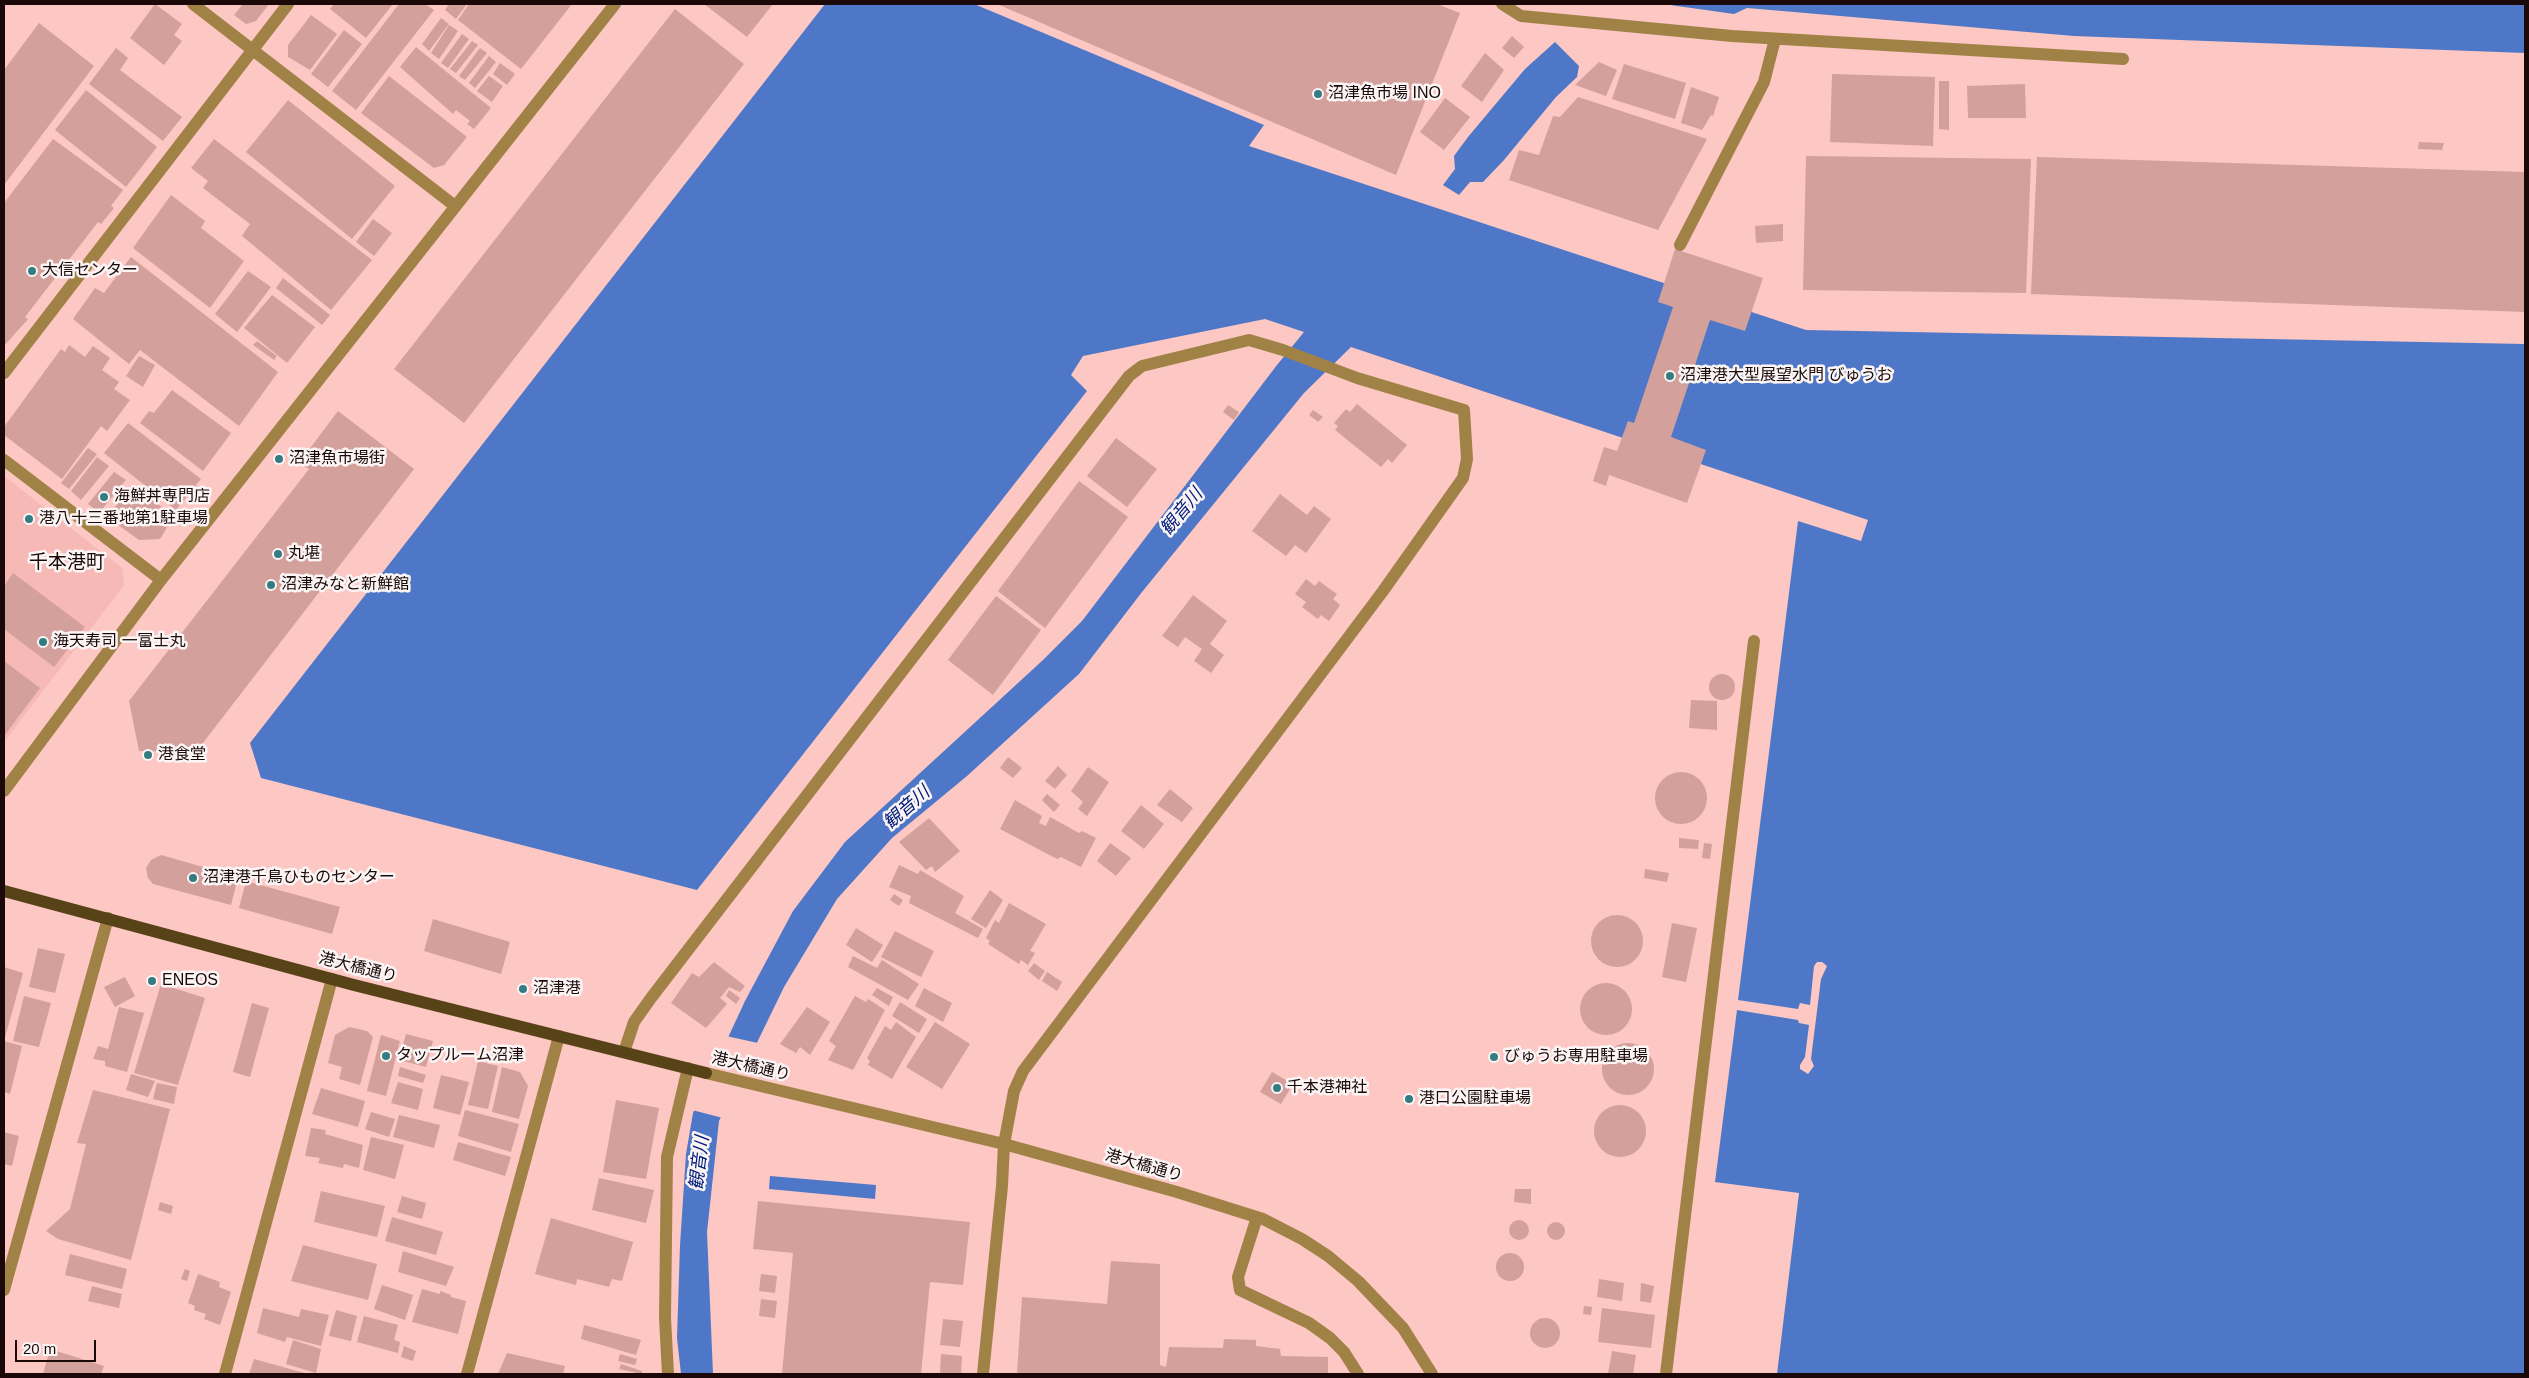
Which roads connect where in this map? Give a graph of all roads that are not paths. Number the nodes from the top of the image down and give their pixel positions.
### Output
1 (192, 4) edge
2 (288, 4) edge
3 (615, 4) edge
4 (1502, 4) edge
5 (1775, 38) junction
6 (252, 51) junction
7 (2123, 59) dead end
8 (455, 206) junction
9 (1680, 245) dead end
10 (4, 373) edge
11 (4, 460) edge
12 (162, 580) junction
13 (1754, 641) dead end
14 (4, 791) edge
15 (4, 891) edge
16 (108, 918) junction
17 (332, 979) junction
18 (559, 1036) junction
19 (624, 1052) junction
20 (688, 1068) junction
21 (706, 1073) joint
22 (1004, 1144) junction
23 (1257, 1217) junction
24 (4, 1290) edge
25 (225, 1374) edge
26 (467, 1374) edge
27 (668, 1374) edge
28 (983, 1374) edge
29 (1358, 1374) edge
30 (1432, 1374) edge
31 (1666, 1374) edge

1 - 6 street
2 - 6 street
3 - 8 street
4 - 5 street
5 - 7 street
5 - 9 street
6 - 8 street
6 - 10 street
8 - 12 street
11 - 12 street
12 - 14 street
13 - 31 street
15 - 16 main road, 港大橋通り
16 - 17 main road, 港大橋通り
16 - 24 street
17 - 18 main road, 港大橋通り
17 - 25 street
18 - 19 main road, 港大橋通り
18 - 26 street
19 - 20 main road, 港大橋通り
19 - 22 street
20 - 21 main road, 港大橋通り
20 - 27 street
21 - 22 street, 港大橋通り
22 - 23 street, 港大橋通り
22 - 28 street
23 - 29 street
23 - 30 street, 港大橋通り

